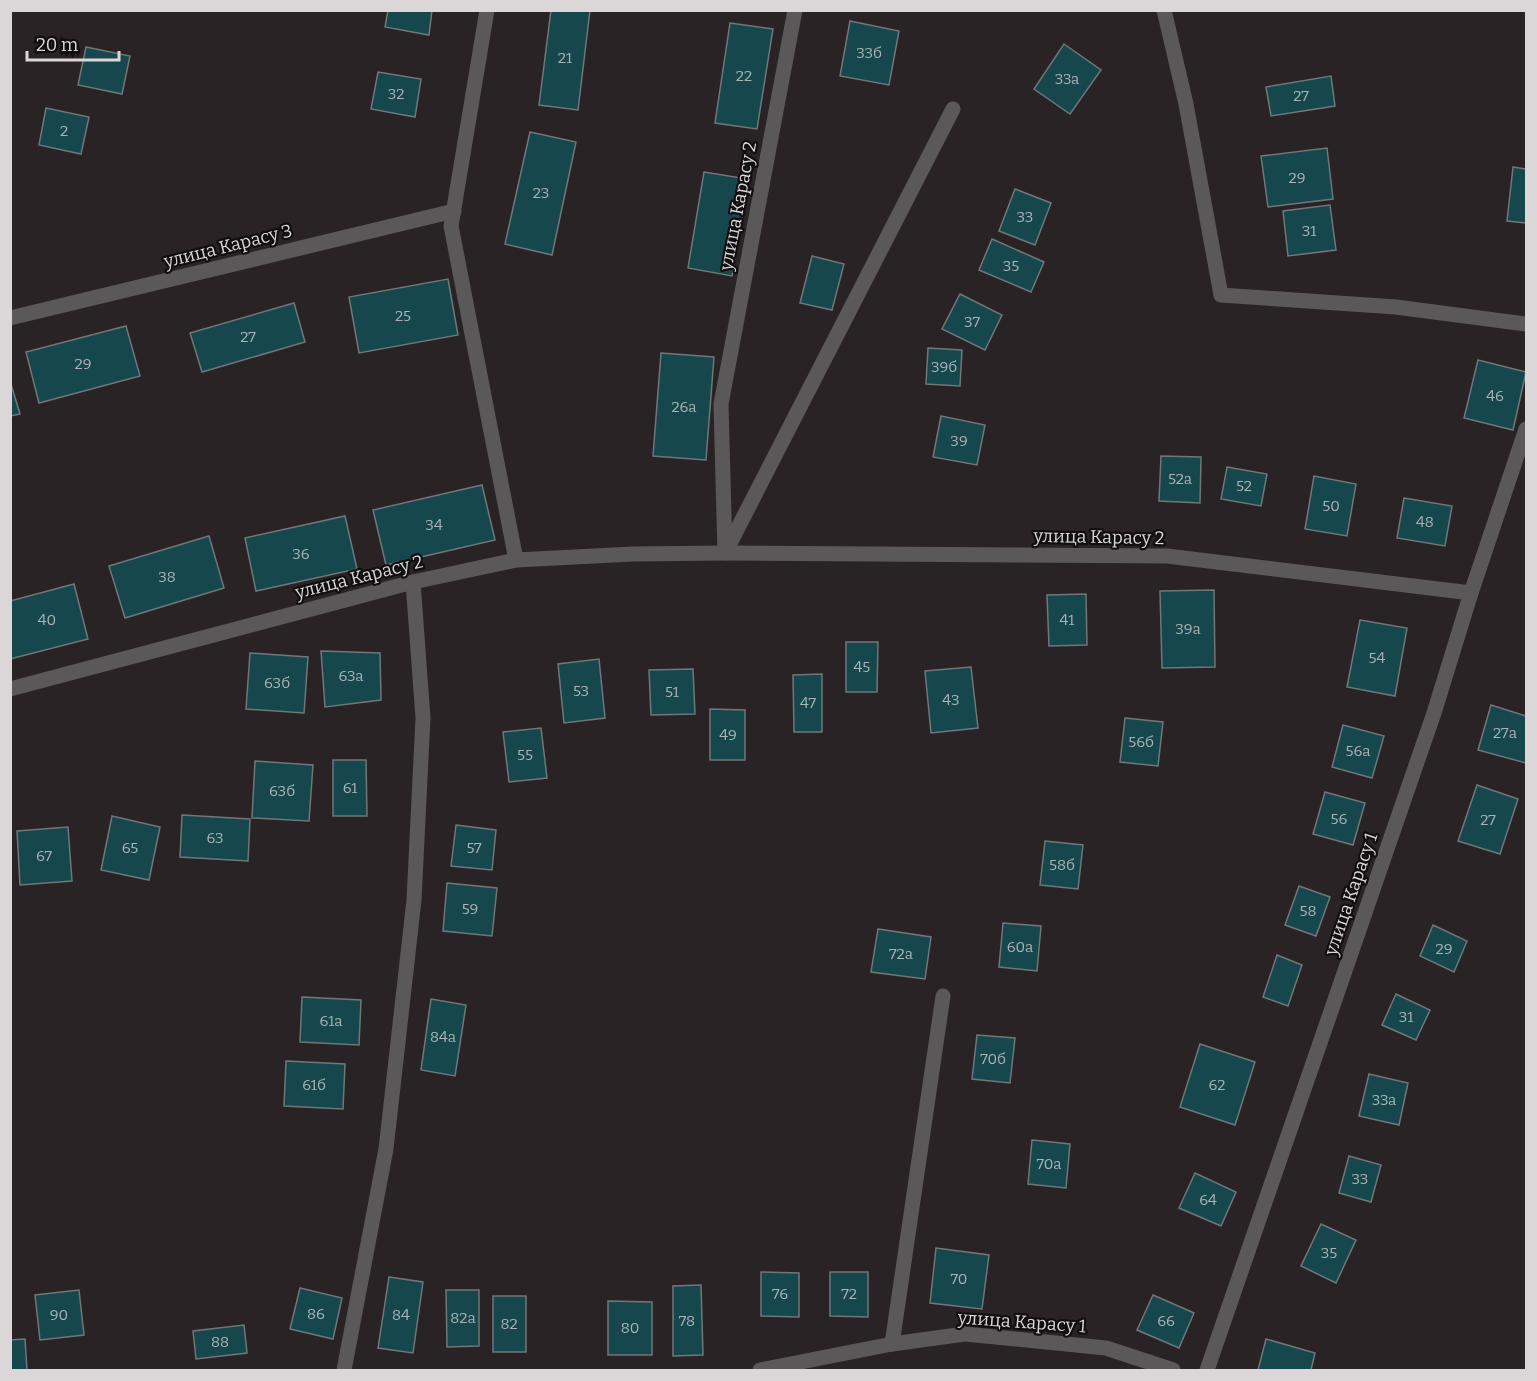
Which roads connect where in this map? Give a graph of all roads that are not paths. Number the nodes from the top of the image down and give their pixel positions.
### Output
1 (487, 10) edge
2 (795, 10) edge
3 (1164, 10) edge
4 (953, 108) dead end
5 (454, 212) junction
6 (10, 318) edge
7 (1527, 324) edge
8 (1527, 429) edge
9 (725, 553) junction
10 (516, 560) junction
11 (413, 582) junction
12 (1471, 593) junction
13 (10, 689) edge
14 (944, 996) dead end
15 (892, 1344) junction
16 (344, 1371) edge
17 (760, 1371) edge
18 (1173, 1371) edge
19 (1207, 1371) edge

1 - 5 street
2 - 9 street, улица Карасу 2
3 - 7 street
4 - 9 street
5 - 6 street, улица Карасу 3
5 - 10 street
8 - 12 street, улица Карасу 1
9 - 10 street, улица Карасу 2
9 - 12 street, улица Карасу 2
10 - 11 street, улица Карасу 2
11 - 13 street, улица Карасу 2
11 - 16 street
12 - 19 street, улица Карасу 1
14 - 15 street
15 - 17 street, улица Карасу 1
15 - 18 street, улица Карасу 1

